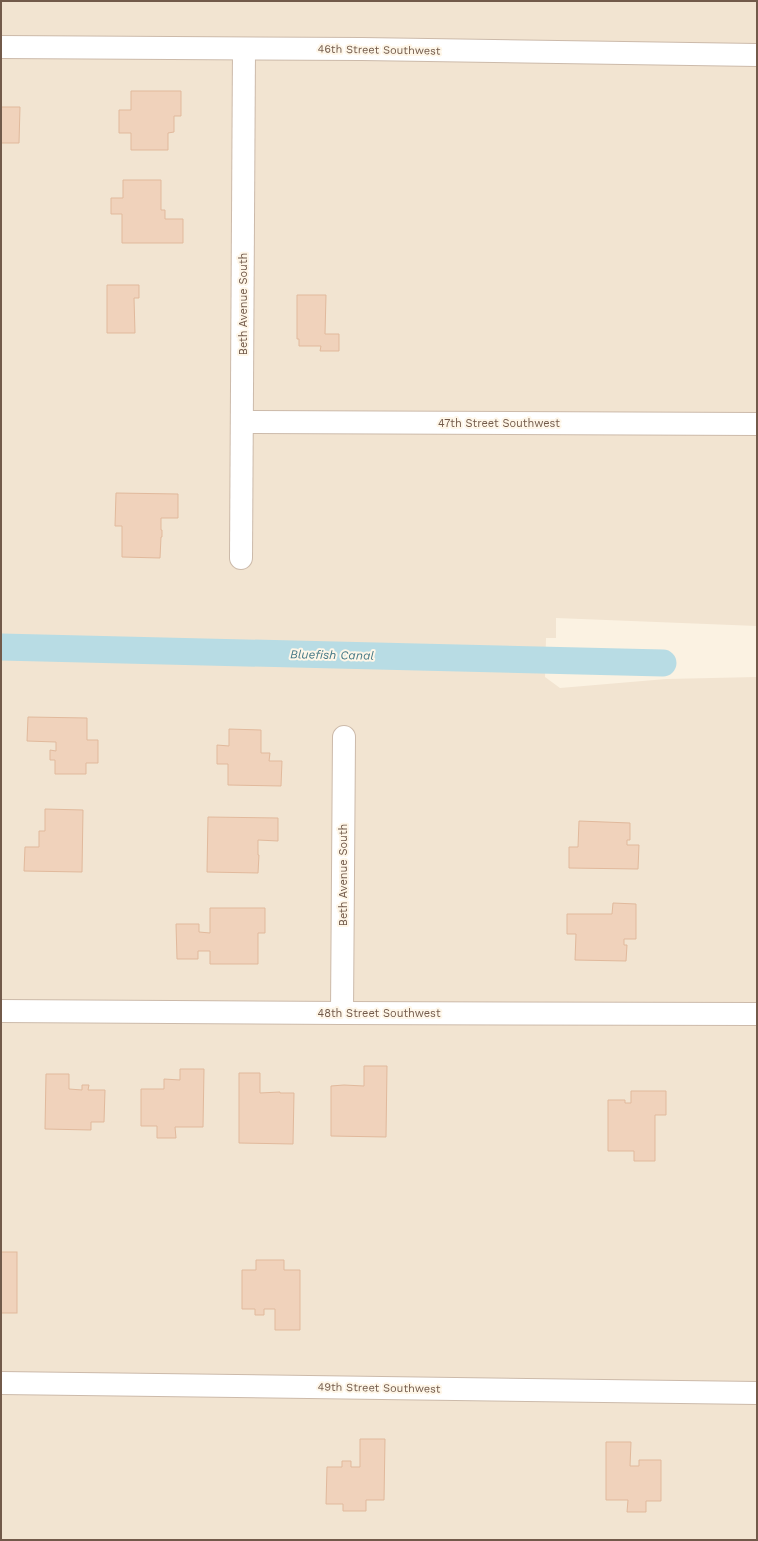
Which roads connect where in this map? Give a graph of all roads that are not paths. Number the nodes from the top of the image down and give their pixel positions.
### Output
1 (1, 47) edge
2 (244, 49) junction
3 (757, 54) edge
4 (242, 422) junction
5 (757, 424) edge
6 (241, 558) dead end
7 (344, 737) dead end
8 (1, 1011) edge
9 (342, 1013) junction
10 (757, 1014) edge
11 (1, 1382) edge
12 (757, 1392) edge

1 - 2 street, 46th Street Southwest
2 - 3 street, 46th Street Southwest
2 - 4 street, Beth Avenue South
4 - 5 street, 47th Street Southwest
4 - 6 street, Beth Avenue South
7 - 9 street, Beth Avenue South
8 - 9 street, 48th Street Southwest
9 - 10 street, 48th Street Southwest
11 - 12 street, 49th Street Southwest

